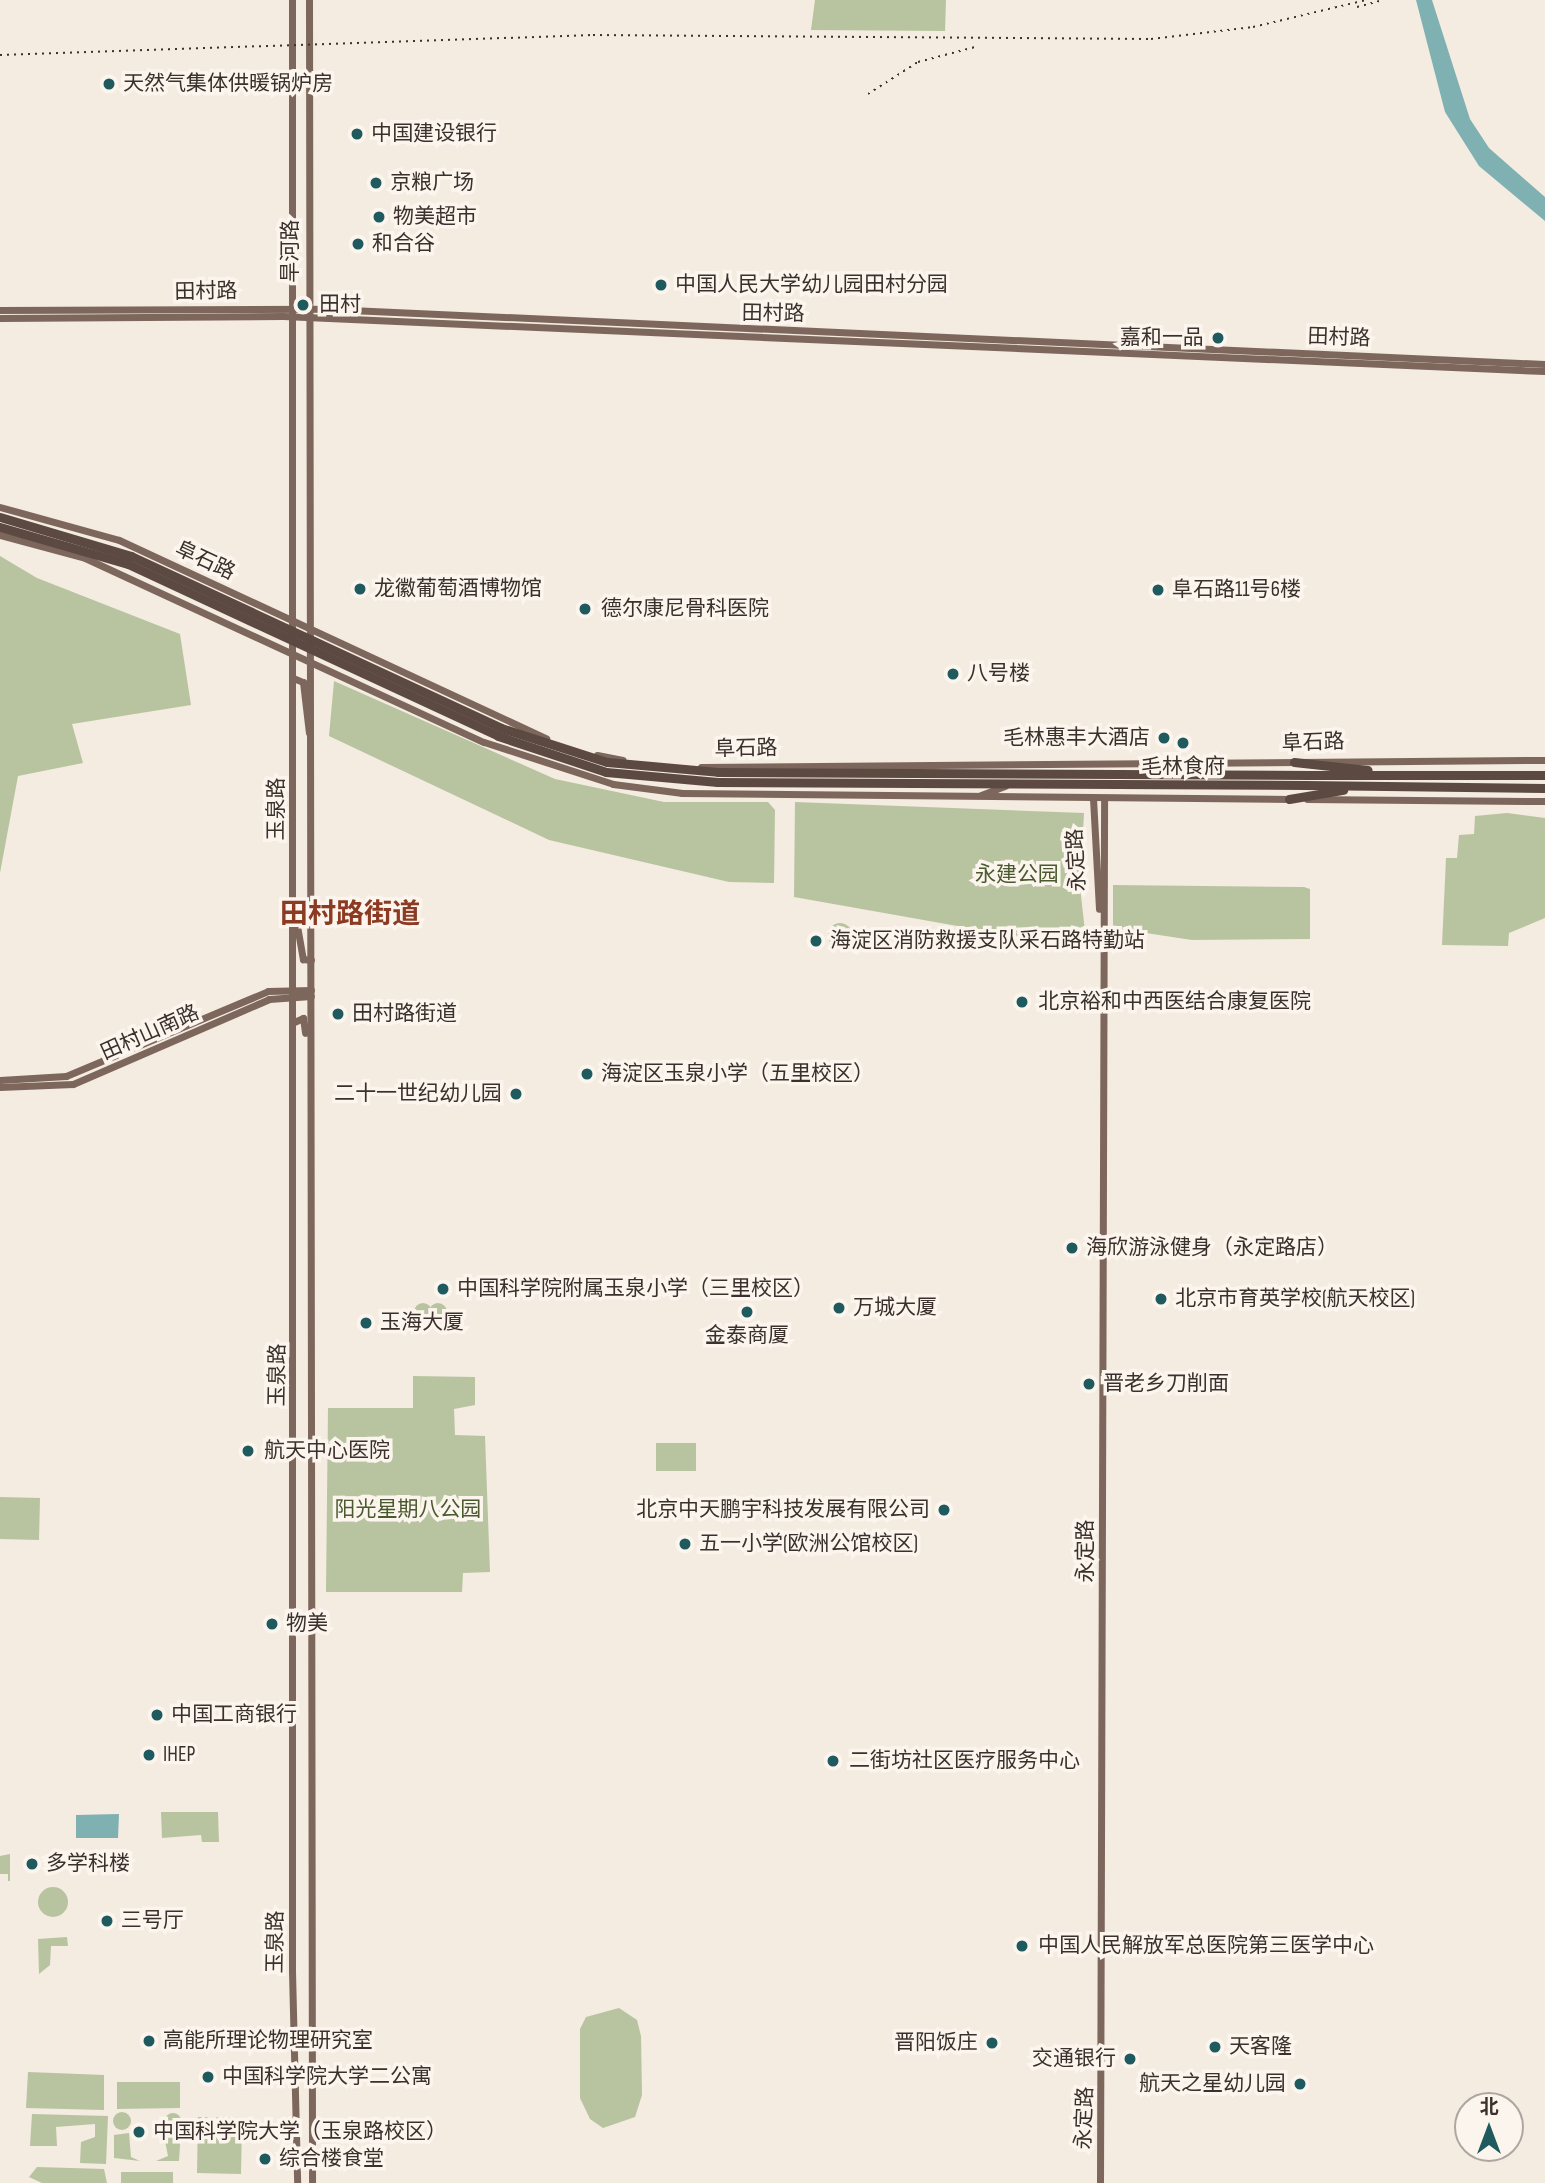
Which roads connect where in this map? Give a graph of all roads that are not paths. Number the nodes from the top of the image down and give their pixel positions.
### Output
1 (292, 0) edge
2 (309, 0) edge
3 (309, 309) junction
4 (0, 310) edge
5 (293, 312) junction
6 (0, 318) edge
7 (311, 318) junction
8 (1545, 364) edge
9 (1545, 371) edge
10 (0, 507) edge
11 (0, 517) edge
12 (0, 527) edge
13 (0, 536) edge
14 (292, 622) junction
15 (309, 628) junction
16 (292, 652) junction
17 (310, 660) junction
18 (293, 678) junction
19 (311, 740) junction
20 (1545, 760) edge
21 (1294, 762) junction
22 (1078, 767) junction
23 (1419, 775) junction
24 (1545, 775) edge
25 (1362, 787) junction
26 (1545, 788) edge
27 (977, 797) junction
28 (1093, 798) junction
29 (1104, 798) junction
30 (1289, 799) junction
31 (1545, 801) edge
32 (296, 919) junction
33 (1102, 920) junction
34 (311, 960) junction
35 (295, 992) junction
36 (311, 993) junction
37 (294, 1022) junction
38 (310, 1061) junction
39 (0, 1080) edge
40 (0, 1087) edge
41 (296, 1325) junction
42 (311, 1330) junction
43 (295, 1379) junction
44 (311, 1388) junction
45 (309, 1763) junction
46 (296, 1764) junction
47 (298, 2183) edge
48 (312, 2183) edge
49 (1100, 2183) edge

1 - 5 main road, 旱河路
2 - 3 main road, 旱河路
3 - 5 main road, 田村路
3 - 7 main road, 旱河路
3 - 8 main road, 田村路
4 - 5 main road, 田村路
5 - 6 main road, 田村路
5 - 7 main road, 田村路
5 - 14 main road, 旱河路
7 - 9 main road, 田村路
7 - 15 main road, 旱河路
10 - 14 main road, 阜石路
11 - 23 highway, 阜石路, bridge
12 - 25 highway, 阜石路, bridge
13 - 16 main road, 阜石路
14 - 15 main road, 阜石路
14 - 16 main road, 旱河路
15 - 17 main road, 旱河路
15 - 22 main road, 阜石路
16 - 17 main road, 阜石路
16 - 18 main road, 玉泉路
17 - 19 main road, 玉泉路
17 - 27 main road, 阜石路
18 - 19 main road
18 - 32 main road, 玉泉路
19 - 34 main road, 玉泉路
20 - 21 main road, 阜石路
21 - 22 main road, 阜石路
21 - 23 highway
22 - 27 main road
23 - 24 highway, 阜石路
25 - 26 highway, 阜石路
25 - 30 highway
27 - 28 main road, 阜石路
28 - 29 main road, 阜石路
28 - 33 main road, 永定路
29 - 30 main road, 阜石路
29 - 33 main road, 永定路
30 - 31 main road, 阜石路
32 - 34 main road
32 - 35 main road, 玉泉路
33 - 49 main road, 永定路
34 - 36 main road, 玉泉路
35 - 36 main road, 田村山南路
35 - 37 main road, 玉泉路
35 - 39 main road, 田村山南路
35 - 40 main road, 田村山南路
36 - 38 main road, 玉泉路
37 - 38 main road
37 - 41 main road, 玉泉路
38 - 42 main road, 玉泉路
41 - 42 main road
41 - 43 main road, 玉泉路
42 - 44 main road, 玉泉路
43 - 44 main road
43 - 46 main road, 玉泉路
44 - 45 main road, 玉泉路
45 - 46 main road
45 - 48 main road, 玉泉路
46 - 47 main road, 玉泉路

